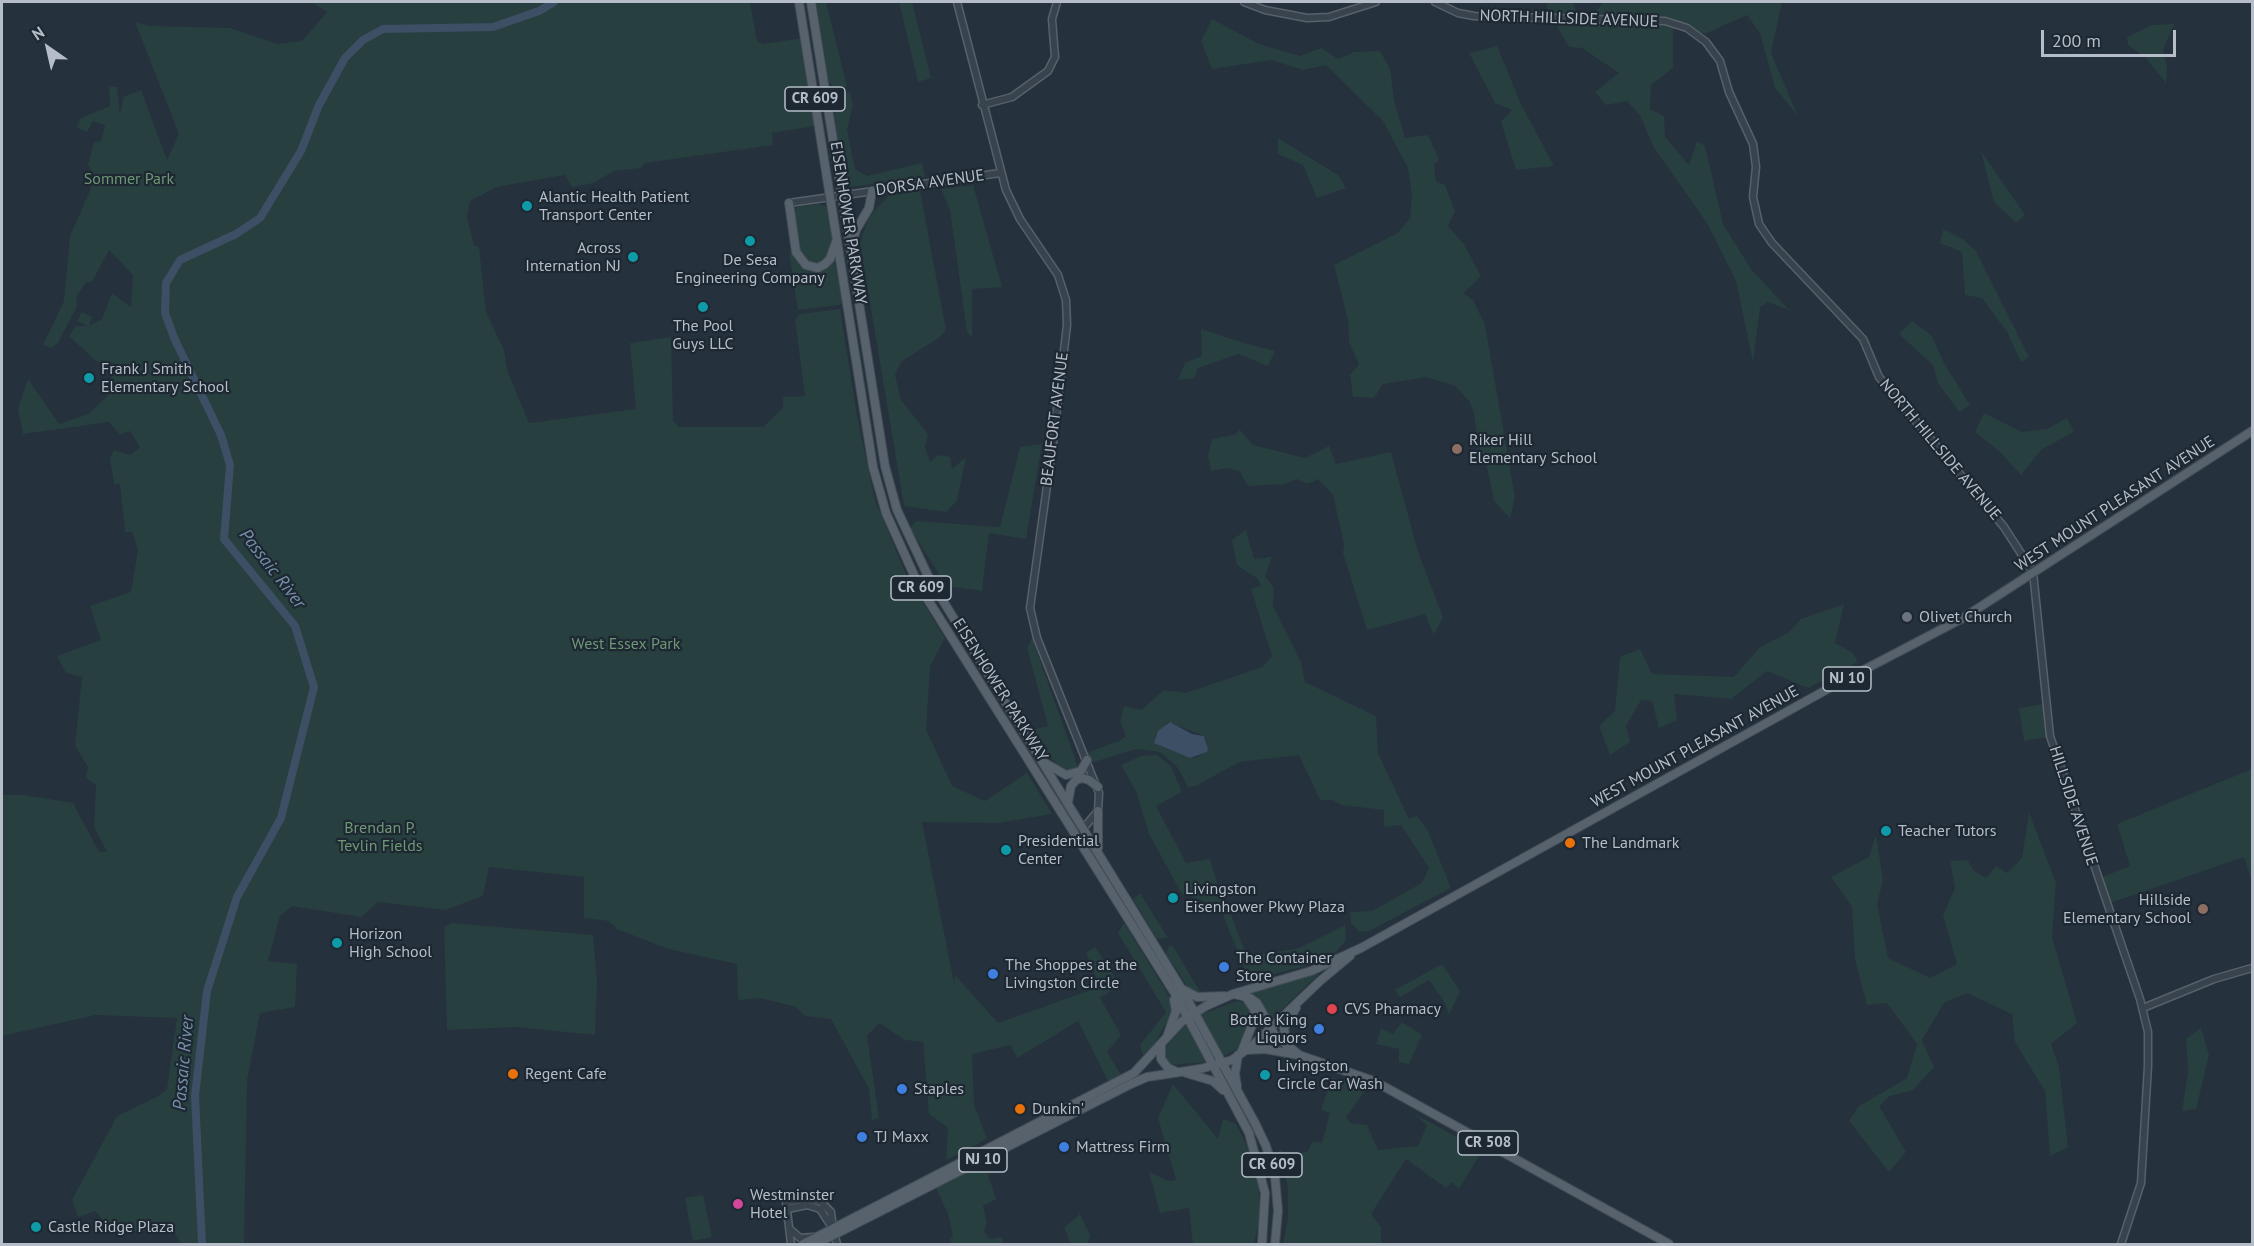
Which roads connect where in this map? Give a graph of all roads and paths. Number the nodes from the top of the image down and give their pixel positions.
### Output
1 (799, 2) edge
2 (811, 2) edge
3 (957, 2) edge
4 (1057, 2) edge
5 (1244, 2) edge
6 (1376, 2) edge
7 (1436, 2) edge
8 (982, 105) junction
9 (1000, 173) junction
10 (872, 191) junction
11 (842, 195) junction
12 (831, 197) junction
13 (789, 203) joint
14 (837, 235) junction
15 (851, 255) junction
16 (2253, 431) edge
17 (2033, 572) junction
18 (1040, 758) junction
19 (1087, 760) junction
20 (1098, 788) junction
21 (1068, 804) junction
22 (1098, 811) junction
23 (1083, 829) junction
24 (1076, 835) junction
25 (1100, 856) junction
26 (1361, 948) junction
27 (2253, 968) edge
28 (1177, 990) junction
29 (1229, 995) junction
30 (1246, 998) junction
31 (1300, 1000) junction
32 (2143, 1008) junction
33 (1195, 1012) junction
34 (1187, 1017) junction
35 (1271, 1028) junction
36 (1168, 1035) junction
37 (1161, 1044) junction
38 (1288, 1047) junction
39 (1241, 1053) junction
40 (1299, 1055) junction
41 (1218, 1065) junction
42 (1177, 1071) junction
43 (1239, 1093) junction
44 (1231, 1099) junction
45 (791, 1229) junction
46 (832, 1232) junction
47 (791, 1245) edge
48 (803, 1245) edge
49 (816, 1245) edge
50 (837, 1245) edge
51 (1262, 1245) edge
52 (1275, 1245) edge
53 (1669, 1245) edge
54 (2121, 1245) edge

1 - 12 main road, EISENHOWER PARKWAY / CR 609
2 - 11 main road, EISENHOWER PARKWAY / CR 609
3 - 8 street, BEAUFORT AVENUE
4 - 8 street
5 - 6 street
7 - 17 street, NORTH HILLSIDE AVENUE
8 - 9 street, BEAUFORT AVENUE
9 - 10 street, DORSA AVENUE
9 - 19 street, BEAUFORT AVENUE
10 - 11 street, DORSA AVENUE
10 - 15 main road
11 - 12 street, DORSA AVENUE
11 - 15 main road, EISENHOWER PARKWAY / CR 609
12 - 13 street, DORSA AVENUE
12 - 14 main road, EISENHOWER PARKWAY / CR 609
13 - 14 main road
14 - 24 main road, EISENHOWER PARKWAY / CR 609
15 - 18 main road, EISENHOWER PARKWAY / CR 609
16 - 17 main road, WEST MOUNT PLEASANT AVENUE / NJ 10
17 - 26 main road, WEST MOUNT PLEASANT AVENUE / NJ 10
17 - 32 street, HILLSIDE AVENUE
18 - 19 main road
18 - 21 main road, EISENHOWER PARKWAY / CR 609
19 - 20 street, BEAUFORT AVENUE
20 - 21 main road
20 - 22 street, BEAUFORT AVENUE
21 - 23 main road, EISENHOWER PARKWAY / CR 609
22 - 23 street
22 - 25 main road
23 - 24 street
23 - 25 main road, EISENHOWER PARKWAY / CR 609
24 - 28 main road, EISENHOWER PARKWAY / CR 609
25 - 28 main road, EISENHOWER PARKWAY / CR 609
26 - 29 main road, WEST MOUNT PLEASANT AVENUE / NJ 10
26 - 31 main road, WEST MOUNT PLEASANT AVENUE / NJ 10
27 - 32 street
28 - 29 main road
28 - 33 main road, EISENHOWER PARKWAY / CR 609
28 - 34 main road, EISENHOWER PARKWAY / CR 609
28 - 36 main road
29 - 30 main road, CR 508
29 - 33 main road, NJ 10
30 - 35 main road, CR 508
30 - 39 main road
31 - 35 main road, WEST MOUNT PLEASANT AVENUE / NJ 10
31 - 38 main road
32 - 54 street, HILLSIDE AVENUE
33 - 34 main road, NJ 10
33 - 41 main road, EISENHOWER PARKWAY / CR 609
34 - 36 main road, NJ 10
34 - 41 main road, EISENHOWER PARKWAY / CR 609
35 - 38 main road, CR 508
35 - 39 main road, WEST MOUNT PLEASANT AVENUE / NJ 10
36 - 37 main road, NJ 10
37 - 42 main road
37 - 46 main road, NJ 10
38 - 40 main road, CR 508
39 - 40 main road, CR 508
39 - 41 main road, NJ 10
39 - 43 main road
40 - 53 main road, CR 508
41 - 42 main road, NJ 10
41 - 43 main road, EISENHOWER PARKWAY / CR 609
41 - 44 main road, EISENHOWER PARKWAY / CR 609
42 - 44 main road
42 - 46 main road, NJ 10
43 - 52 main road, EISENHOWER PARKWAY / CR 609
44 - 51 main road, EISENHOWER PARKWAY / CR 609
45 - 46 street
45 - 46 street
45 - 47 street
46 - 48 main road, NJ 10
46 - 49 main road, NJ 10
46 - 50 street

